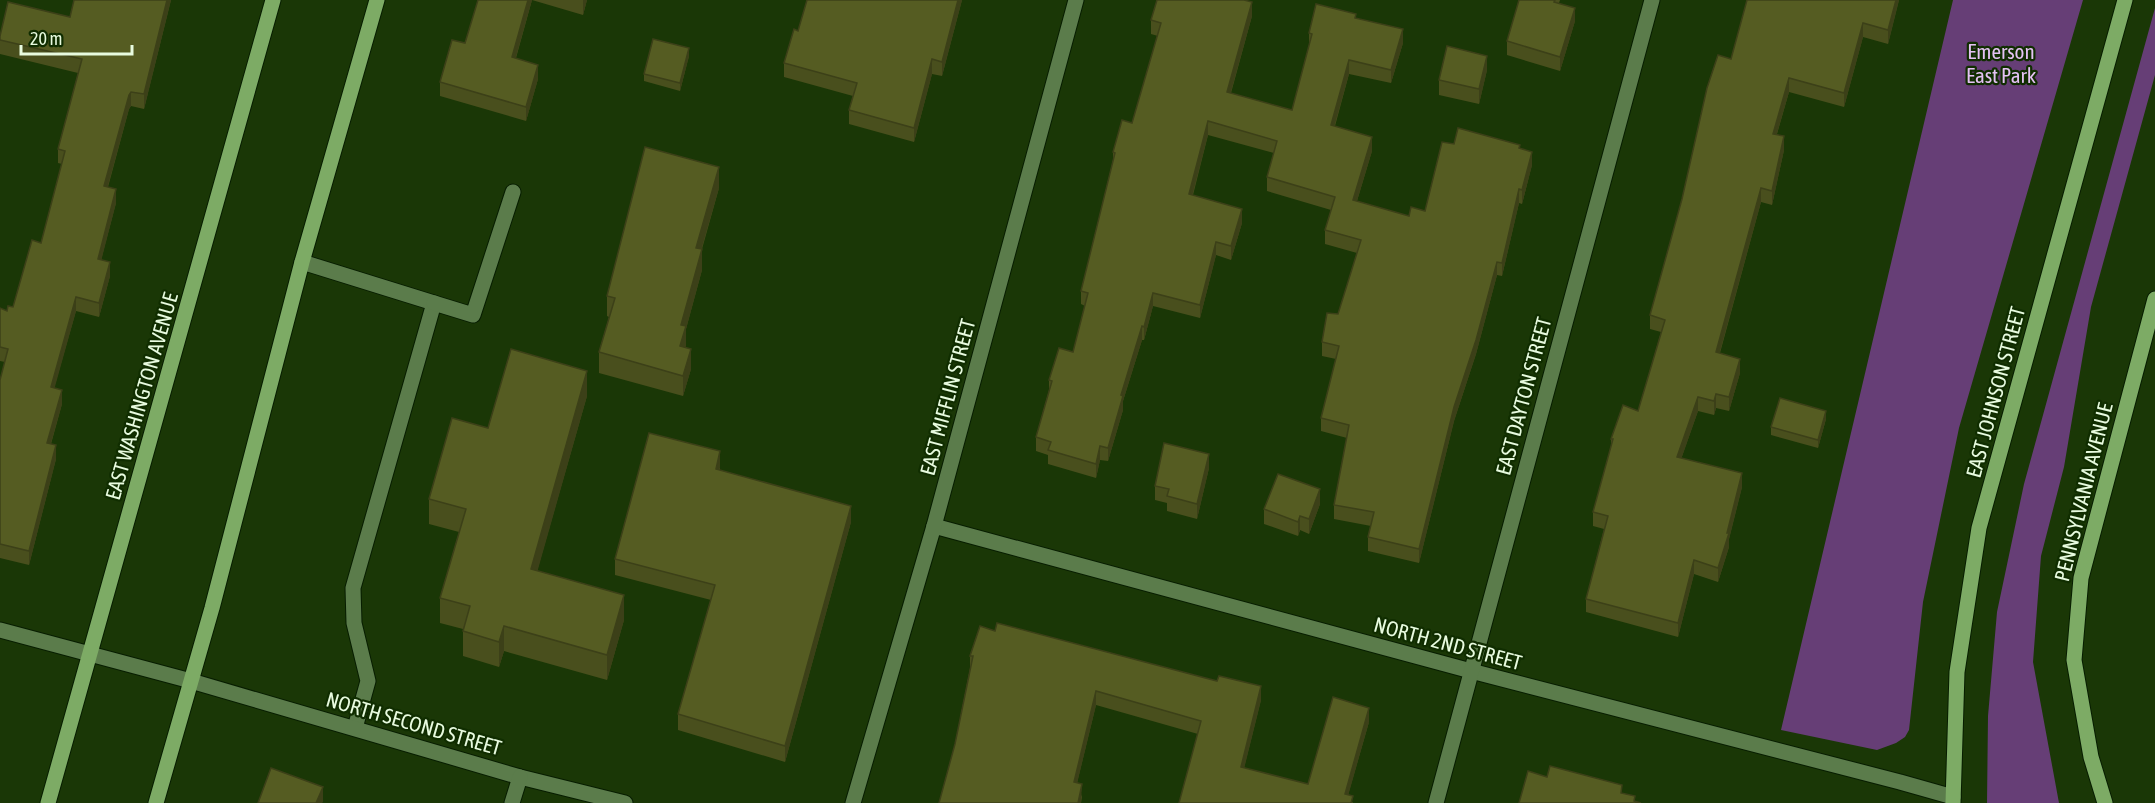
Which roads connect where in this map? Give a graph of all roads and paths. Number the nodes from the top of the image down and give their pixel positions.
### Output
1 (273, 0) edge
2 (377, 0) edge
3 (1076, 0) edge
4 (1652, 0) edge
5 (2126, 0) edge
6 (513, 192) dead end
7 (302, 262) junction
8 (2155, 299) edge
9 (434, 303) junction
10 (934, 526) junction
11 (0, 630) edge
12 (89, 654) junction
13 (1471, 671) junction
14 (191, 681) junction
15 (355, 728) junction
16 (520, 777) junction
17 (1953, 800) edge
18 (48, 803) edge
19 (156, 803) edge
20 (512, 803) edge
21 (625, 803) edge
22 (853, 803) edge
23 (1436, 803) edge
24 (2105, 803) edge

1 - 12 main road, EAST WASHINGTON AVENUE
2 - 7 main road
3 - 10 street, EAST MIFFLIN STREET
4 - 13 street, EAST DAYTON STREET
5 - 17 main road, EAST JOHNSON STREET
6 - 9 street
7 - 9 street
7 - 14 main road
8 - 24 main road, PENNSYLVANIA AVENUE
9 - 15 street
10 - 13 street, NORTH 2ND STREET
10 - 22 street, EAST MIFFLIN STREET
11 - 12 street, NORTH SECOND STREET
12 - 14 street, NORTH SECOND STREET
12 - 18 main road, EAST WASHINGTON AVENUE
13 - 17 street, NORTH 2ND STREET
13 - 23 street, EAST DAYTON STREET
14 - 15 street, NORTH SECOND STREET
14 - 19 main road
15 - 16 street, NORTH SECOND STREET
16 - 20 street
16 - 21 street, NORTH SECOND STREET

